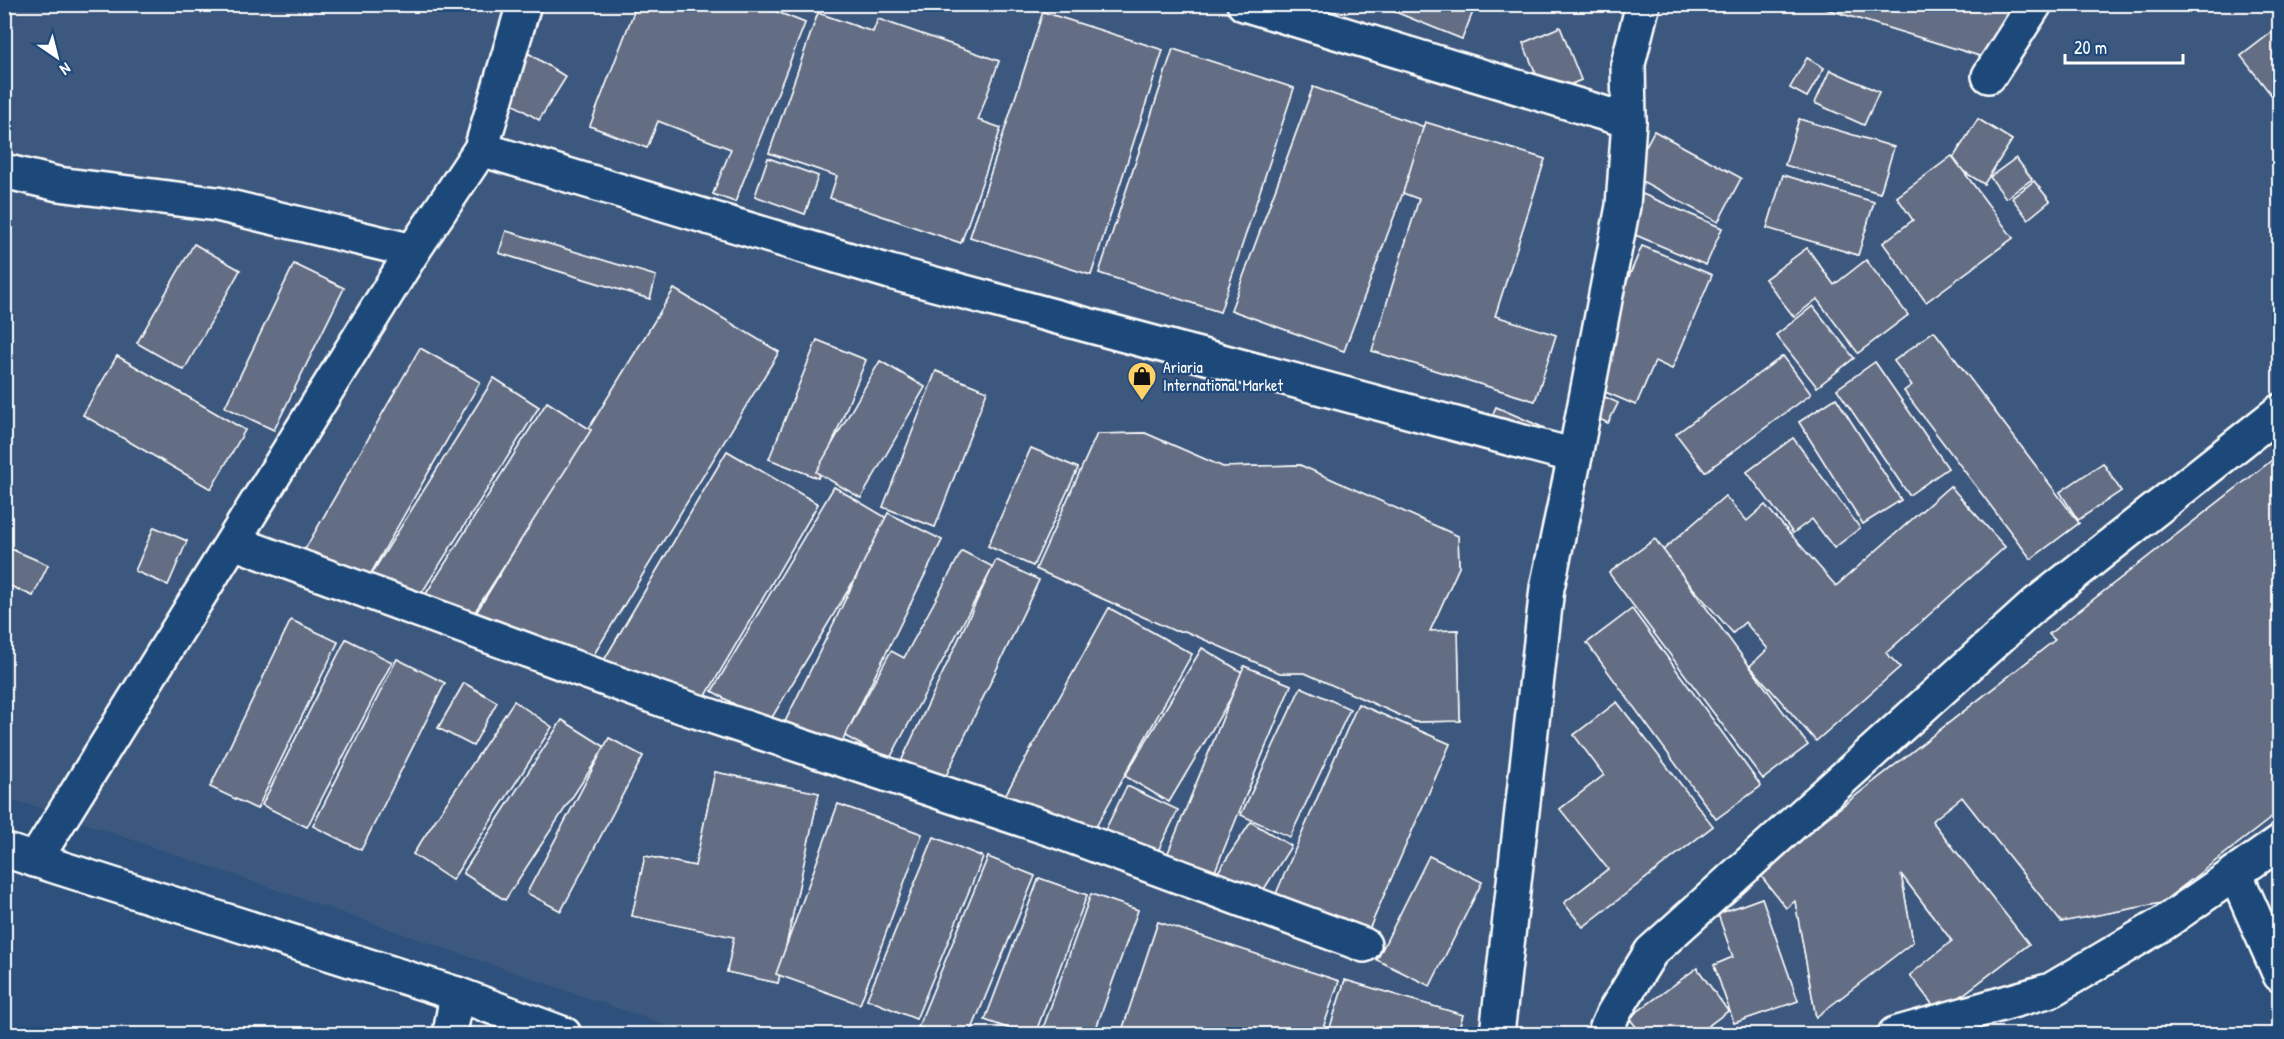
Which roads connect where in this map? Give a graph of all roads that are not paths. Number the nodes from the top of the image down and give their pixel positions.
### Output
1 (524, 4) edge
2 (1244, 4) edge
3 (1643, 4) edge
4 (2035, 4) edge
5 (1989, 76) dead end
6 (1629, 121) junction
7 (481, 149) junction
8 (4, 171) edge
9 (413, 251) junction
10 (2280, 411) edge
11 (1575, 456) junction
12 (233, 542) junction
13 (2280, 842) edge
14 (20, 855) edge
15 (2235, 873) junction
16 (1364, 945) dead end
17 (2280, 975) edge
18 (457, 994) junction
19 (450, 1035) edge
20 (564, 1035) edge
21 (1497, 1035) edge
22 (1604, 1035) edge
23 (1895, 1035) edge

1 - 7 street
2 - 6 street
3 - 6 street
4 - 5 street
6 - 11 street
7 - 9 street
7 - 11 street
8 - 9 street
9 - 12 street
10 - 22 street
11 - 21 street
12 - 14 street
12 - 16 street
13 - 15 street
14 - 18 street
15 - 17 street
15 - 23 street
18 - 19 street
18 - 20 street

